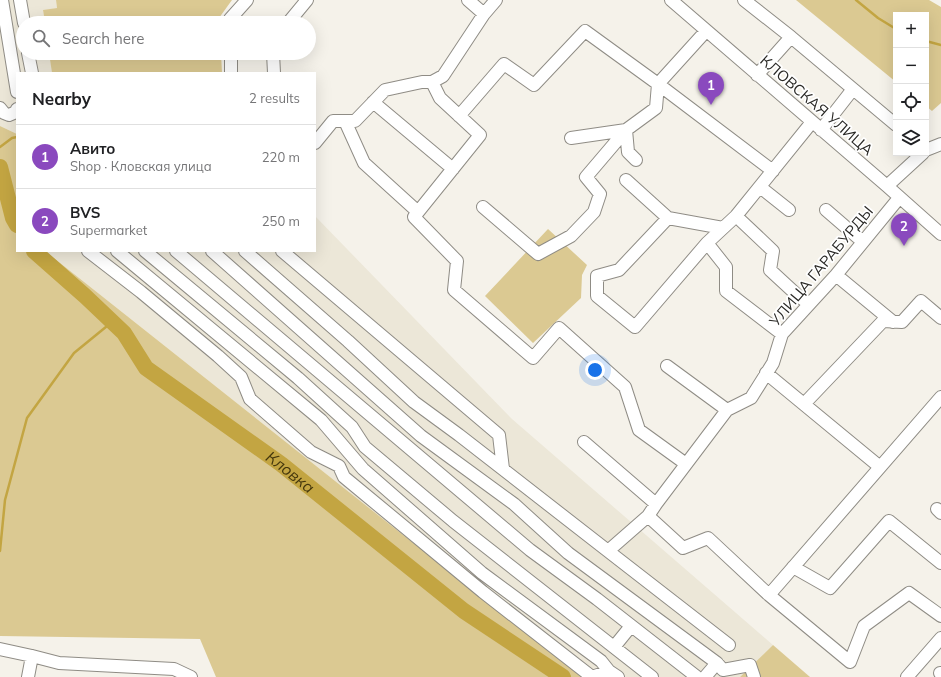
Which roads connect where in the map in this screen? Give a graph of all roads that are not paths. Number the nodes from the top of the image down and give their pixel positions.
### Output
1 (2, 0) edge
2 (20, 0) edge
3 (247, 0) edge
4 (307, 0) edge
5 (468, 0) edge
6 (496, 0) edge
7 (744, 0) edge
8 (674, 1) edge
9 (484, 14) junction
10 (23, 16) edge
11 (233, 16) edge
12 (294, 16) edge
13 (706, 31) junction
14 (791, 37) junction
15 (29, 60) edge
16 (231, 60) edge
17 (273, 60) edge
18 (32, 72) edge
19 (231, 72) edge
20 (274, 72) edge
21 (758, 75) junction
22 (432, 82) junction
23 (658, 84) junction
24 (16, 86) edge
25 (853, 88) junction
26 (374, 102) junction
27 (0, 108) edge
28 (16, 111) edge
29 (459, 116) junction
30 (346, 121) junction
31 (893, 122) edge
32 (817, 126) junction
33 (626, 130) junction
34 (318, 135) edge
35 (571, 138) dead end
36 (941, 144) edge
37 (929, 149) edge
38 (920, 156) edge
39 (636, 160) dead end
40 (453, 169) junction
41 (773, 171) junction
42 (626, 180) dead end
43 (887, 186) junction
44 (760, 187) junction
45 (899, 198) junction
46 (483, 206) dead end
47 (790, 210) dead end
48 (826, 210) dead end
49 (418, 212) junction
50 (736, 216) junction
51 (668, 218) junction
52 (723, 228) junction
53 (941, 234) edge
54 (863, 242) junction
55 (707, 243) junction
56 (89, 252) edge
57 (118, 252) edge
58 (146, 252) edge
59 (177, 252) edge
60 (213, 252) edge
61 (246, 252) edge
62 (283, 252) edge
63 (836, 275) junction
64 (809, 304) junction
65 (941, 318) edge
66 (893, 322) junction
67 (782, 334) junction
68 (667, 366) dead end
69 (766, 373) junction
70 (941, 397) edge
71 (804, 404) junction
72 (727, 410) junction
73 (584, 442) dead end
74 (686, 464) junction
75 (880, 467) junction
76 (503, 469) junction
77 (656, 504) junction
78 (648, 516) junction
79 (608, 551) junction
80 (941, 563) edge
81 (793, 567) junction
82 (770, 595) junction
83 (941, 616) edge
84 (631, 626) junction
85 (941, 638) edge
86 (729, 645) dead end
87 (614, 647) junction
88 (0, 649) edge
89 (32, 656) junction
90 (717, 663) junction
91 (614, 674) edge
92 (28, 677) edge
93 (191, 677) edge
94 (652, 677) edge
95 (696, 677) edge
96 (705, 677) edge
97 (754, 677) edge
98 (907, 677) edge

1 - 24 street
2 - 10 street
3 - 11 street
4 - 12 street
5 - 9 street
6 - 9 street
7 - 14 street
8 - 13 street, КЛОВСКАЯ УЛИЦА
9 - 22 street
13 - 21 street, КЛОВСКАЯ УЛИЦА
13 - 23 street
14 - 21 street
14 - 25 street
15 - 18 street
16 - 19 street
17 - 20 street
21 - 32 street, КЛОВСКАЯ УЛИЦА
22 - 26 street
22 - 29 street
23 - 29 street
23 - 33 street
23 - 41 street
25 - 31 street
25 - 32 street
26 - 30 street
26 - 40 street
27 - 28 street
29 - 40 street
30 - 34 street
30 - 49 street
32 - 41 street
32 - 43 street, КЛОВСКАЯ УЛИЦА
33 - 35 street
33 - 39 street
33 - 46 street
36 - 37 street
38 - 43 street
40 - 49 street
41 - 44 street
42 - 51 street
43 - 45 street, КЛОВСКАЯ УЛИЦА
44 - 47 street
44 - 50 street
45 - 53 street, КЛОВСКАЯ УЛИЦА
45 - 54 street, УЛИЦА ГАРАБУРДЫ
48 - 54 street
49 - 74 street
50 - 52 street
50 - 64 street
51 - 52 street
51 - 55 street
52 - 55 street
54 - 63 street, УЛИЦА ГАРАБУРДЫ
55 - 67 street
56 - 91 street
57 - 91 street
58 - 87 street
59 - 84 street
60 - 90 street
61 - 76 street
62 - 76 street
63 - 64 street, УЛИЦА ГАРАБУРДЫ
63 - 66 street
64 - 67 street, УЛИЦА ГАРАБУРДЫ
65 - 66 street
66 - 71 street
67 - 69 street, УЛИЦА ГАРАБУРДЫ
68 - 72 street
69 - 71 street
69 - 72 street, УЛИЦА ГАРАБУРДЫ
70 - 75 street
71 - 75 street
72 - 74 street, УЛИЦА ГАРАБУРДЫ
73 - 77 street
74 - 77 street, УЛИЦА ГАРАБУРДЫ
75 - 81 street
76 - 79 street
77 - 78 street, УЛИЦА ГАРАБУРДЫ
78 - 79 street, УЛИЦА ГАРАБУРДЫ
78 - 82 street
79 - 86 street
80 - 81 street
81 - 82 street
82 - 83 street
84 - 87 street
84 - 95 street
85 - 98 street
87 - 94 street
88 - 89 street
89 - 92 street
89 - 93 street
90 - 96 street
90 - 97 street

